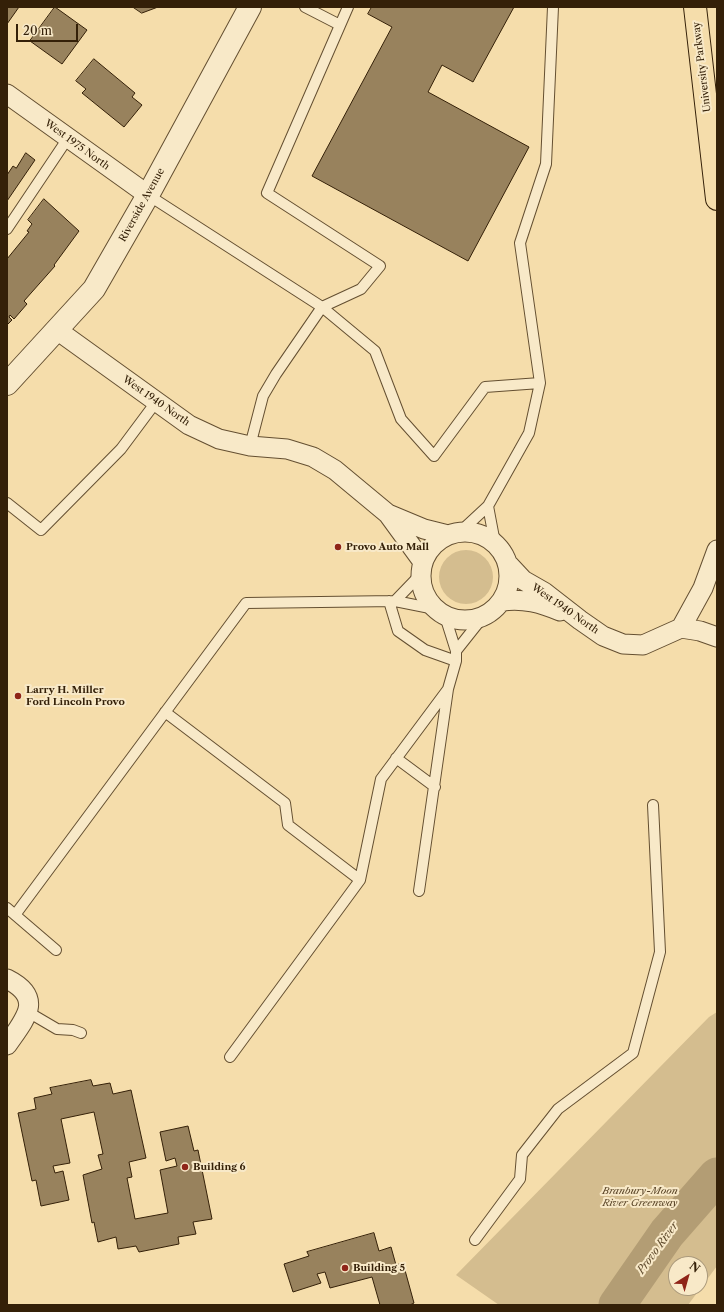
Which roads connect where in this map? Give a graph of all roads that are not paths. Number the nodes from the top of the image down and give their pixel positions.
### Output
1 (250, 7) edge
2 (305, 7) edge
3 (348, 7) edge
4 (553, 7) edge
5 (695, 7) edge
6 (340, 25) junction
7 (7, 94) edge
8 (68, 138) junction
9 (148, 195) junction
10 (717, 199) edge
11 (7, 229) edge
12 (322, 307) junction
13 (57, 330) junction
14 (540, 383) junction
15 (7, 384) edge
16 (156, 402) junction
17 (250, 446) junction
18 (7, 503) edge
19 (488, 506) junction
20 (388, 514) junction
21 (454, 533) junction
22 (495, 544) junction
23 (717, 550) edge
24 (508, 565) junction
25 (422, 568) junction
26 (392, 601) junction
27 (502, 602) junction
28 (440, 613) junction
29 (483, 617) junction
30 (580, 620) junction
31 (681, 628) junction
32 (717, 637) edge
33 (456, 656) junction
34 (448, 689) junction
35 (165, 712) junction
36 (396, 758) junction
37 (435, 787) junction
38 (653, 805) dead end
39 (360, 880) junction
40 (419, 891) dead end
41 (11, 912) edge
42 (56, 950) dead end
43 (7, 979) edge
44 (28, 1012) junction
45 (81, 1033) dead end
46 (7, 1045) edge
47 (230, 1057) dead end
48 (475, 1240) dead end

1 - 9 street, Riverside Avenue
2 - 6 lane
3 - 6 lane
4 - 14 lane
5 - 10 main road, University Parkway
6 - 12 lane
7 - 8 street, West 1975 North
8 - 9 street, West 1975 North
8 - 11 lane
9 - 12 lane
9 - 13 street, Riverside Avenue
12 - 14 lane
12 - 17 lane
13 - 15 street, Riverside Avenue
13 - 16 street, West 1940 North
14 - 19 lane
16 - 17 street, West 1940 North
16 - 18 lane
17 - 20 street, West 1940 North
19 - 21 lane
19 - 22 lane
20 - 21 street, West 1940 North
20 - 25 street, West 1940 North
21 - 22 street
21 - 25 street
22 - 24 street
23 - 31 street
24 - 27 street
24 - 30 street, West 1940 North
25 - 26 lane
25 - 28 street
26 - 28 lane
26 - 33 lane
26 - 35 lane
27 - 29 street
27 - 30 street
28 - 29 street
28 - 33 lane
29 - 33 lane
30 - 31 street, West 1940 North
31 - 32 street
33 - 34 lane
34 - 36 lane
34 - 37 lane
35 - 39 lane
35 - 41 lane
36 - 37 lane
36 - 39 lane
37 - 40 lane
38 - 48 lane
39 - 47 lane
41 - 42 lane
43 - 44 street
44 - 45 lane
44 - 46 street

